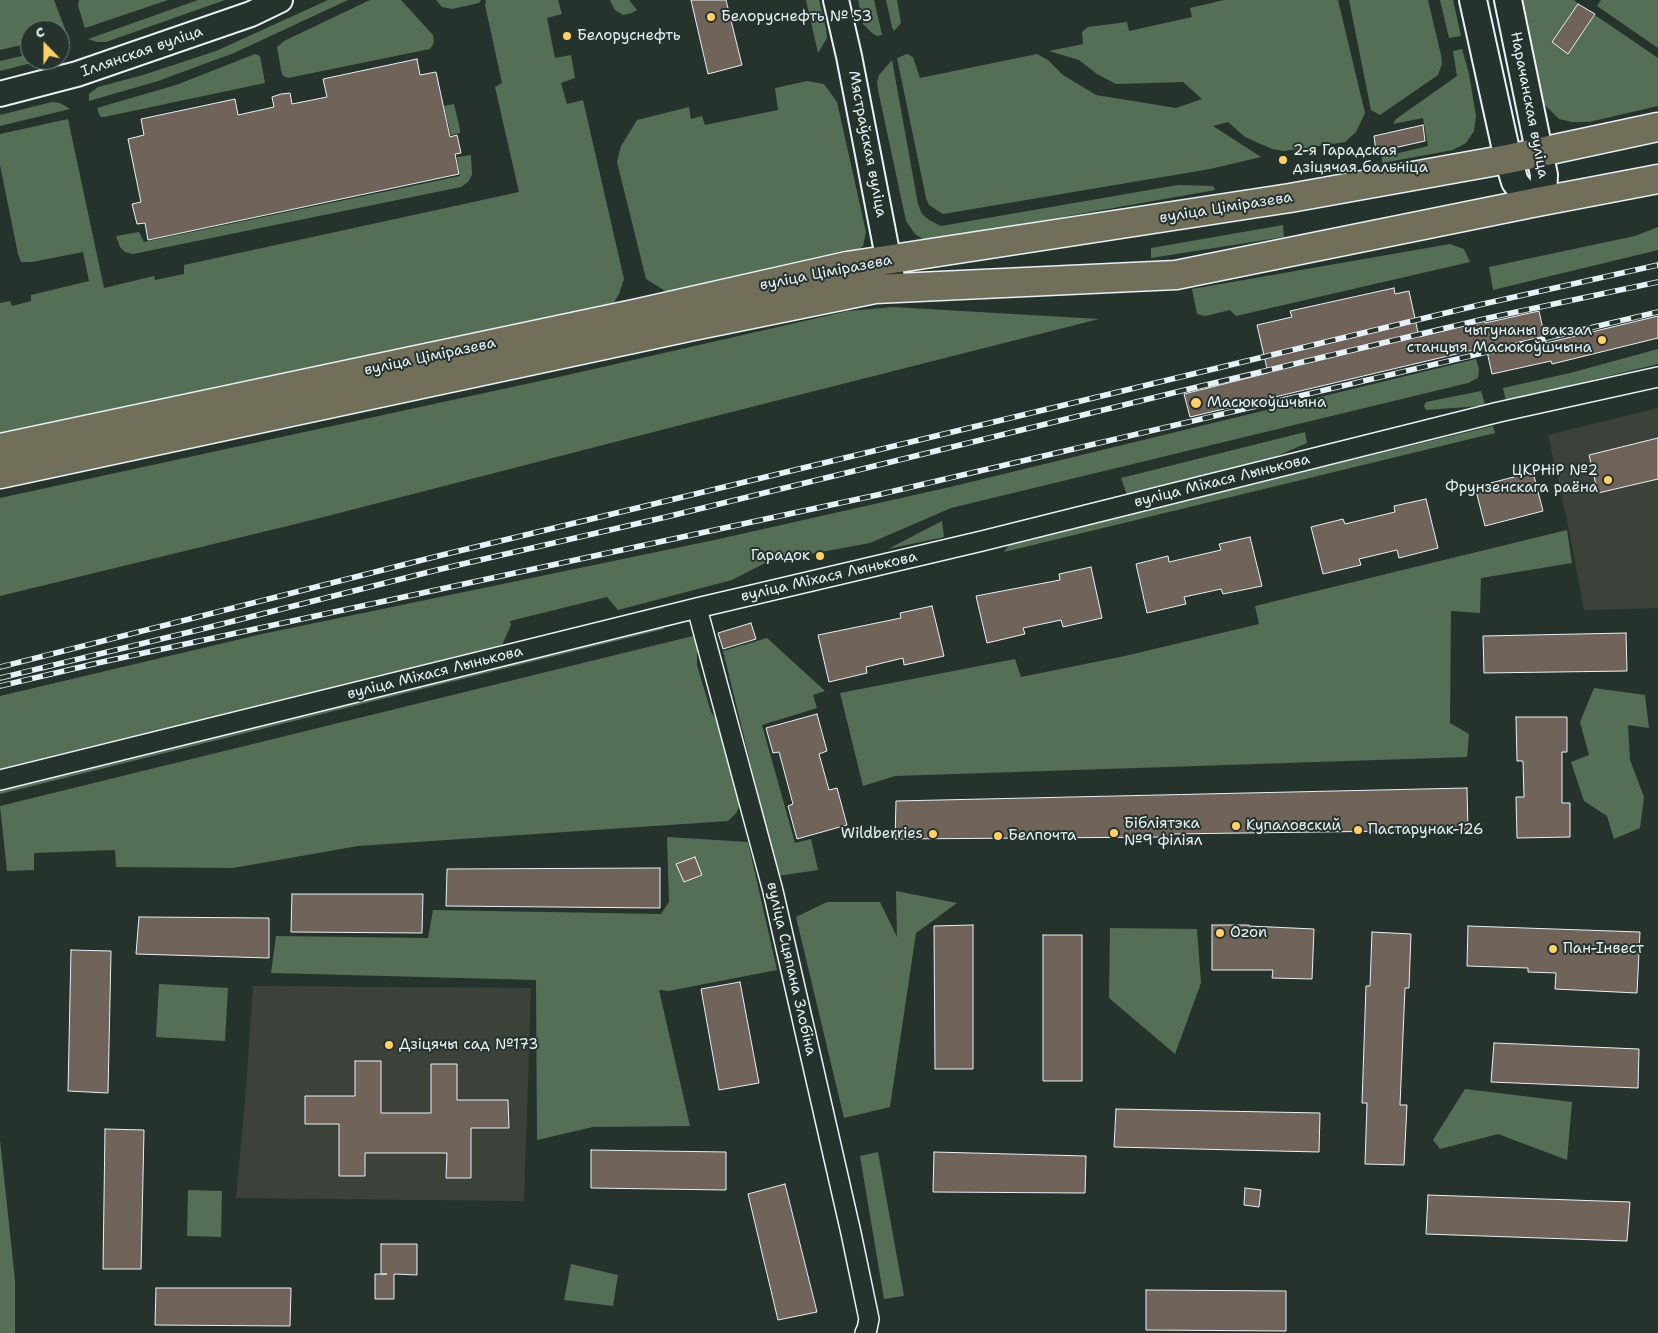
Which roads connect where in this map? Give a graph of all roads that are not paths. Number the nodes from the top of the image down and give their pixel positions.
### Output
1 (280, 0) edge
2 (836, 0) edge
3 (1473, 0) edge
4 (1508, 0) edge
5 (0, 94) edge
6 (1658, 127) edge
7 (1539, 152) junction
8 (1508, 159) junction
9 (1658, 179) edge
10 (1537, 202) junction
11 (890, 259) junction
12 (894, 288) junction
13 (1658, 377) edge
14 (0, 448) edge
15 (0, 474) edge
16 (696, 608) junction
17 (0, 780) edge
18 (865, 1333) edge

1 - 5 street, Іллянская вуліца
2 - 11 street, Мястраўская вуліца
3 - 8 main road, Нарачанская вуліца
4 - 7 main road, Нарачанская вуліца
6 - 7 main road, вуліца Ціміразева
7 - 8 main road, вуліца Ціміразева
7 - 10 main road, Нарачанская вуліца
8 - 10 main road, Нарачанская вуліца
8 - 11 main road, вуліца Ціміразева
9 - 10 main road, вуліца Ціміразева
10 - 12 main road, вуліца Ціміразева
11 - 12 street, Мястраўская вуліца
11 - 14 main road, вуліца Ціміразева
12 - 15 main road, вуліца Ціміразева
13 - 16 street, вуліца Міхася Лынькова
16 - 17 street, вуліца Міхася Лынькова
16 - 18 street, вуліца Сцяпана Злобіна

